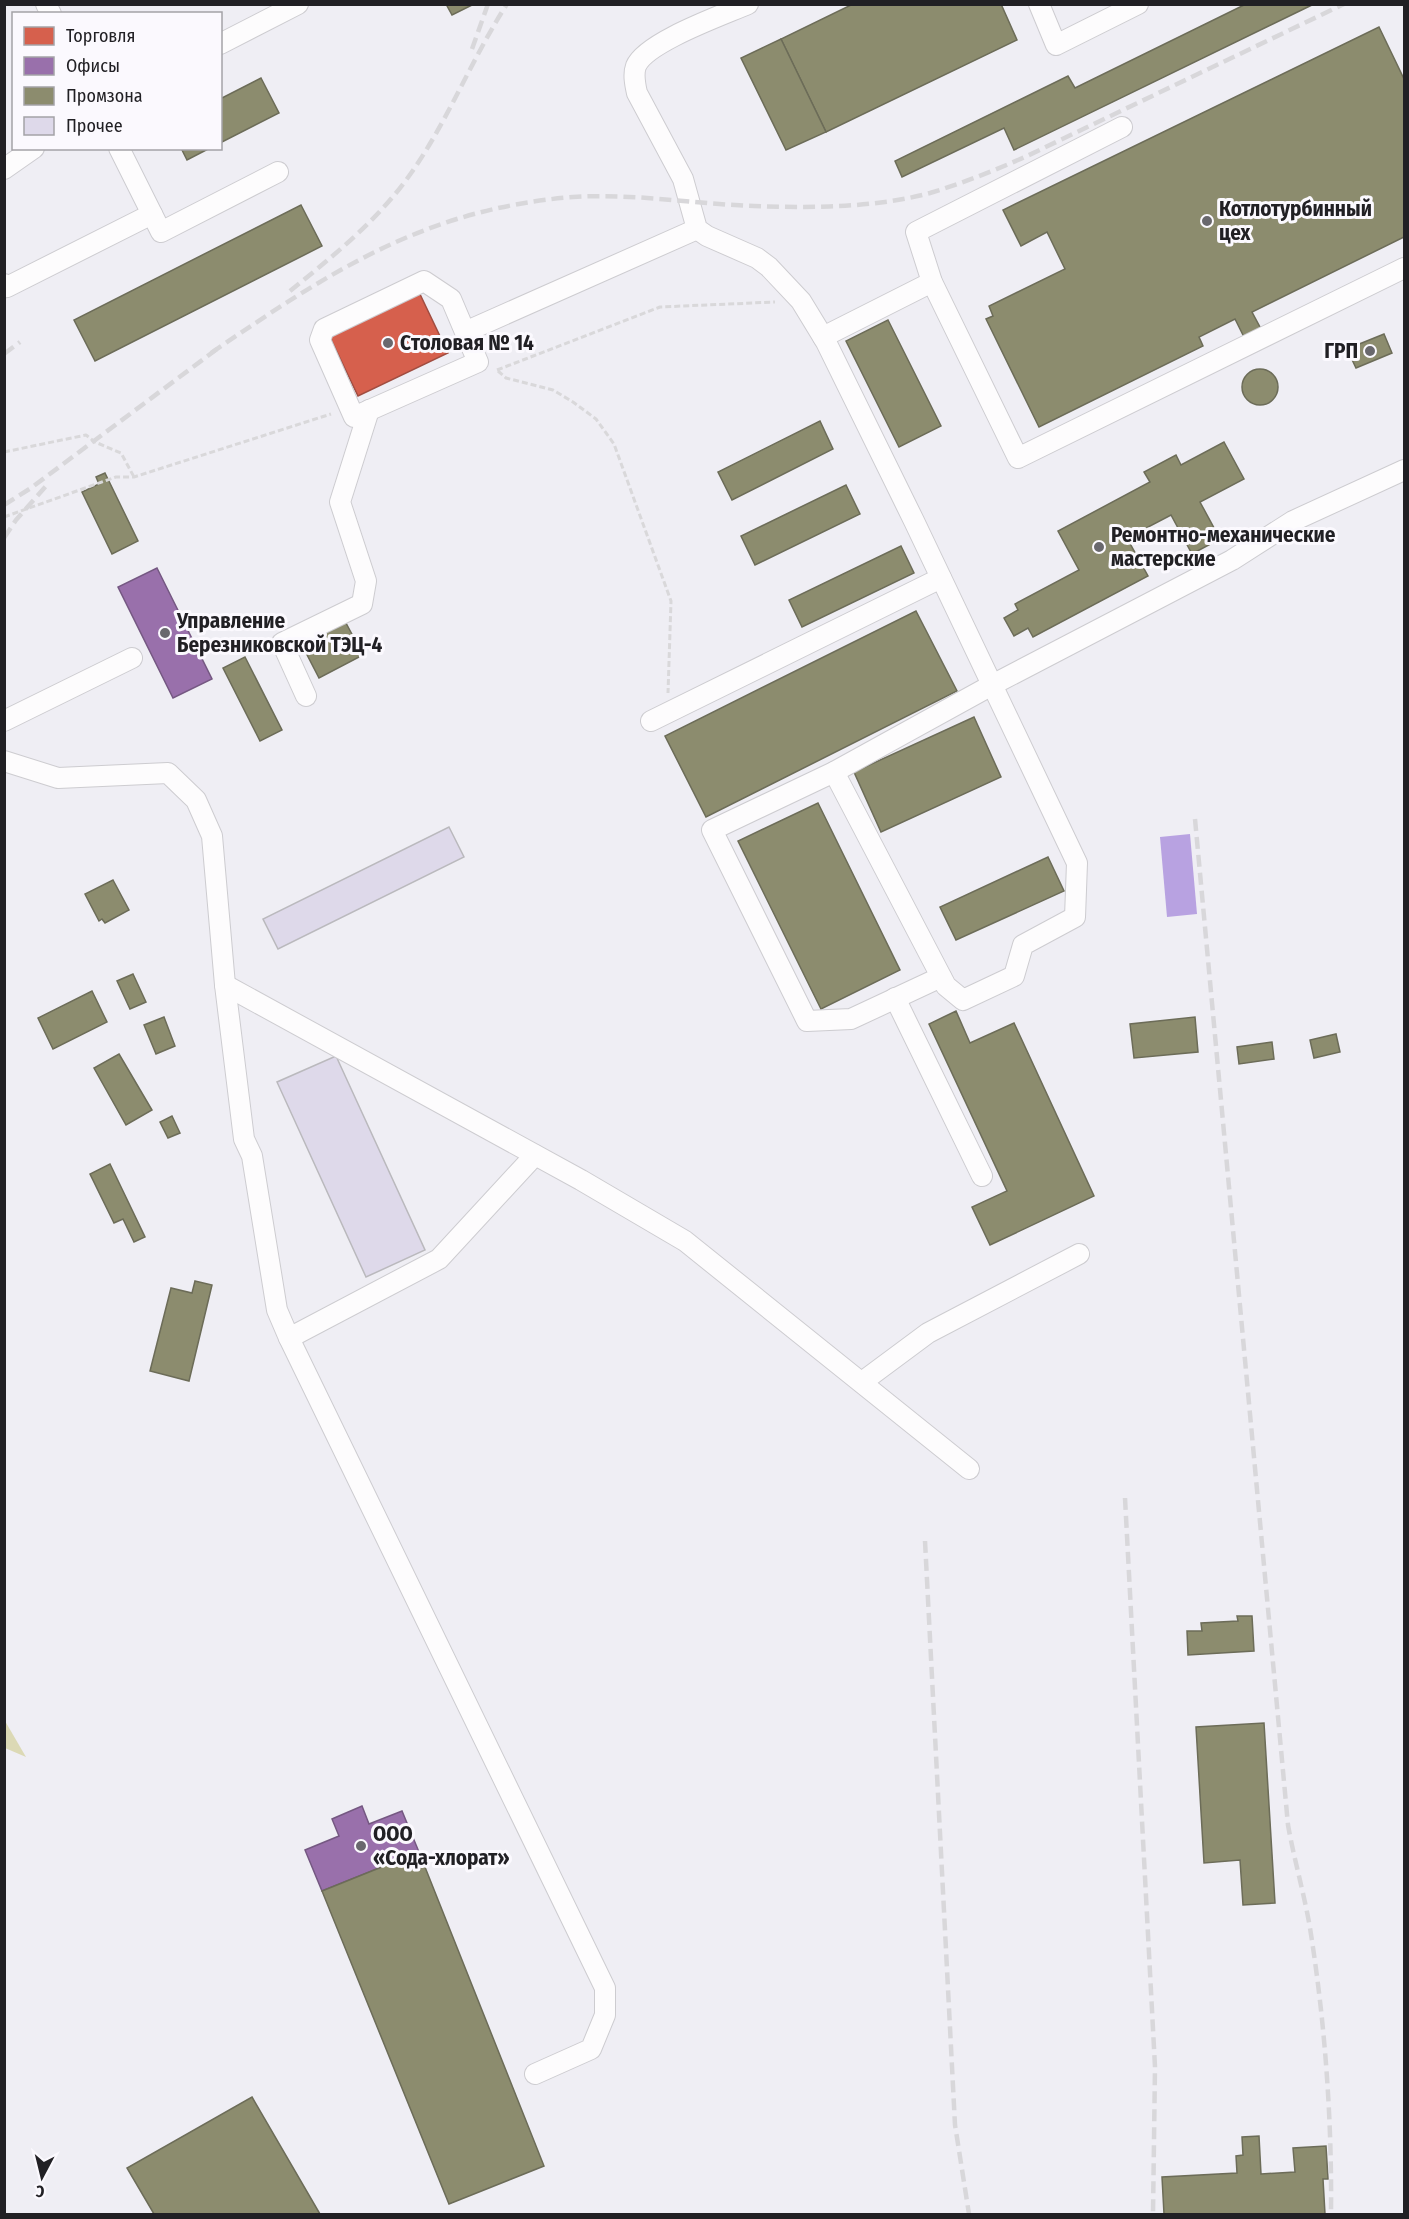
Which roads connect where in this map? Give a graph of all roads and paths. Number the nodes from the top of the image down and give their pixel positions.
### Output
1 (298, 4) edge
2 (748, 4) edge
3 (1039, 4) edge
4 (1138, 4) edge
5 (222, 43) edge
6 (1122, 127) dead end
7 (31, 150) edge
8 (120, 150) edge
9 (4, 169) edge
10 (278, 172) dead end
11 (152, 214) junction
12 (698, 230) junction
13 (1404, 268) edge
14 (933, 282) junction
15 (4, 284) edge
16 (801, 301) junction
17 (465, 332) junction
18 (823, 338) junction
19 (478, 362) junction
20 (498, 371) junction
21 (360, 409) junction
22 (4, 452) edge
23 (1404, 470) edge
24 (134, 477) junction
25 (4, 517) edge
26 (941, 578) junction
27 (132, 658) dead end
28 (992, 685) junction
29 (306, 696) dead end
30 (659, 717) joint
31 (4, 721) edge
32 (4, 761) edge
33 (834, 772) junction
34 (941, 977) junction
35 (225, 985) junction
36 (895, 998) junction
37 (535, 1155) junction
38 (982, 1176) dead end
39 (1079, 1254) dead end
40 (289, 1338) junction
41 (862, 1382) junction
42 (969, 1469) dead end
43 (535, 2074) dead end

1 - 5 street
2 - 12 street
3 - 4 street
6 - 14 street
7 - 9 street
8 - 11 street
10 - 11 street
11 - 15 street
12 - 16 street
12 - 17 street
13 - 14 street
14 - 18 street
16 - 18 street
16 - 20 path
17 - 19 street
17 - 21 street
18 - 26 street
19 - 20 path
19 - 21 street
20 - 30 path
21 - 24 path
21 - 29 street
22 - 24 path
23 - 28 street
24 - 25 path
26 - 28 street
26 - 30 street
27 - 31 street
28 - 33 street
28 - 34 street
32 - 35 street
33 - 34 street
33 - 36 street
34 - 36 street
35 - 37 street
35 - 40 street
36 - 38 street
37 - 40 street
37 - 41 street
39 - 41 street
40 - 43 street
41 - 42 street

